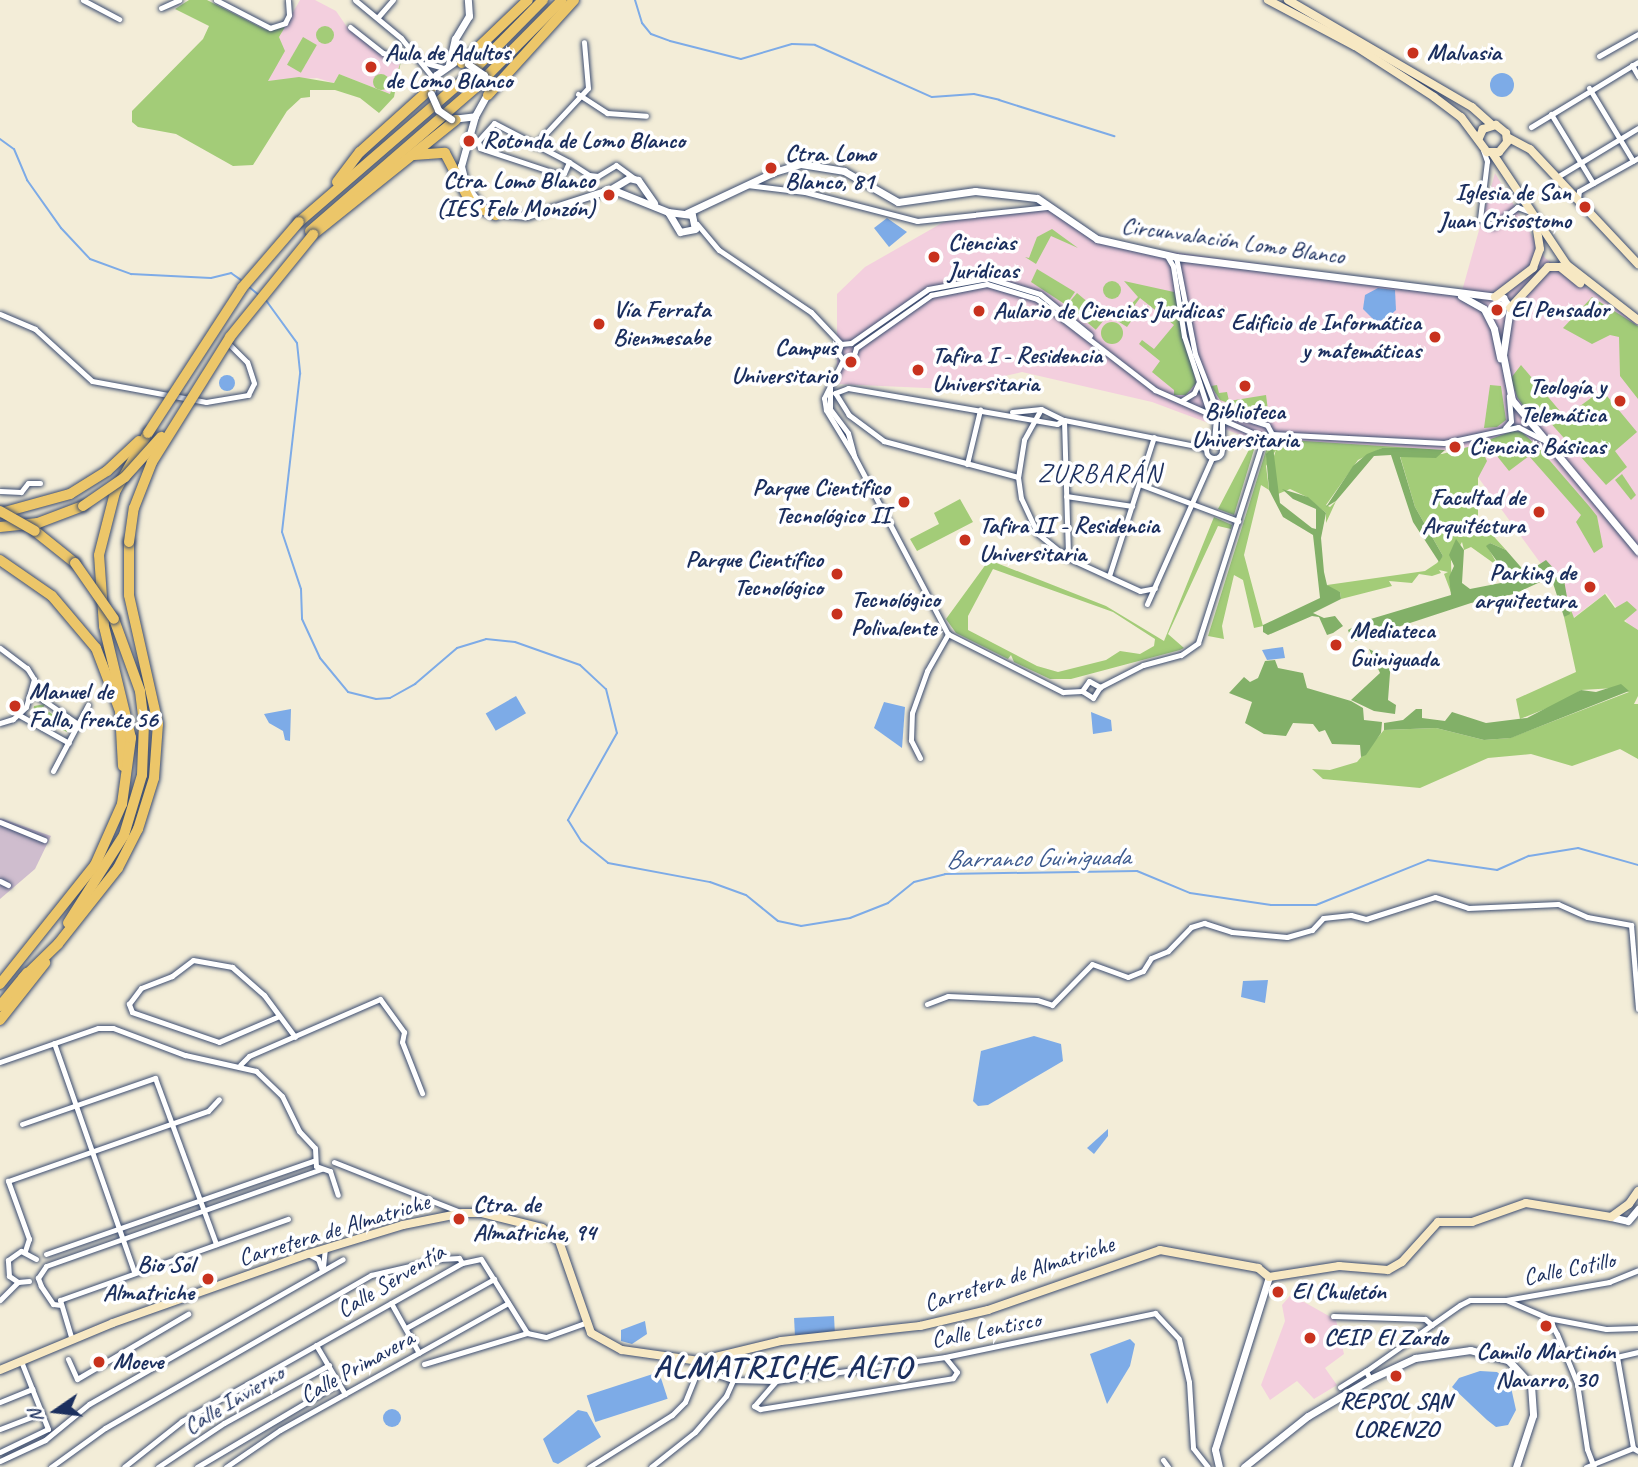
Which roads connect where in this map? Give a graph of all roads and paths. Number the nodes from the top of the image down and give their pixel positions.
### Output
1 (83, 0) edge
2 (178, 0) edge
3 (216, 0) edge
4 (288, 0) edge
5 (355, 0) edge
6 (393, 0) edge
7 (468, 0) edge
8 (528, 0) edge
9 (562, 0) edge
10 (574, 0) edge
11 (1268, 0) edge
12 (1288, 0) edge
13 (541, 2) edge
14 (161, 8) dead end
15 (378, 17) junction
16 (119, 19) dead end
17 (350, 27) dead end
18 (1638, 34) edge
19 (454, 39) junction
20 (584, 42) dead end
21 (414, 52) junction
22 (1599, 56) dead end
23 (425, 63) junction
24 (465, 63) junction
25 (1635, 64) edge
26 (446, 66) junction
27 (1638, 76) edge
28 (432, 87) junction
29 (1590, 88) junction
30 (488, 91) junction
31 (578, 94) junction
32 (1550, 114) junction
33 (474, 116) junction
34 (646, 116) dead end
35 (456, 119) junction
36 (1492, 125) junction
37 (1531, 127) dead end
38 (1638, 128) edge
39 (466, 135) junction
40 (1507, 137) junction
41 (1479, 138) junction
42 (1620, 139) junction
43 (534, 146) junction
44 (1483, 150) junction
45 (1493, 154) junction
46 (411, 156) junction
47 (1636, 160) edge
48 (569, 162) junction
49 (1581, 162) junction
50 (622, 168) junction
51 (635, 177) junction
52 (1557, 177) junction
53 (625, 181) junction
54 (1593, 183) junction
55 (747, 186) junction
56 (333, 189) junction
57 (611, 189) junction
58 (1578, 200) junction
59 (654, 204) junction
60 (1052, 206) junction
61 (701, 208) junction
62 (1528, 211) junction
63 (668, 212) junction
64 (687, 213) junction
65 (496, 215) junction
66 (696, 221) junction
67 (1534, 221) junction
68 (311, 233) junction
69 (691, 233) junction
70 (702, 234) junction
71 (1166, 254) junction
72 (1180, 257) junction
73 (1638, 264) edge
74 (1458, 295) junction
75 (1494, 297) junction
76 (1484, 309) junction
77 (1509, 313) junction
78 (0, 314) edge
79 (245, 319) dead end
80 (1489, 320) junction
81 (1638, 320) edge
82 (841, 344) junction
83 (854, 346) junction
84 (843, 360) junction
85 (1199, 382) junction
86 (1506, 382) junction
87 (1181, 402) junction
88 (1216, 408) junction
89 (1041, 409) junction
90 (980, 410) junction
91 (1209, 412) junction
92 (1006, 413) junction
93 (1034, 418) junction
94 (1064, 420) junction
95 (1219, 421) junction
96 (1504, 429) junction
97 (148, 433) junction
98 (1272, 434) junction
99 (1154, 437) junction
100 (1264, 438) junction
101 (1542, 439) junction
102 (1214, 441) junction
103 (1222, 446) junction
104 (1206, 448) junction
105 (1212, 458) junction
106 (967, 464) junction
107 (1018, 477) junction
108 (40, 483) dead end
109 (1139, 484) junction
110 (0, 491) edge
111 (1066, 496) junction
112 (1191, 502) junction
113 (1132, 506) junction
114 (0, 512) edge
115 (1237, 521) junction
116 (0, 527) edge
117 (1638, 551) edge
118 (1068, 558) junction
119 (0, 559) edge
120 (1109, 576) junction
121 (1154, 588) junction
122 (1147, 604) dead end
123 (948, 634) junction
124 (0, 648) edge
125 (1100, 687) junction
126 (1082, 691) junction
127 (33, 693) junction
128 (88, 705) dead end
129 (19, 715) junction
130 (0, 723) edge
131 (78, 724) junction
132 (68, 743) junction
133 (920, 758) dead end
134 (53, 771) dead end
135 (0, 822) edge
136 (44, 840) dead end
137 (0, 881) edge
138 (8, 885) dead end
139 (58, 944) junction
140 (0, 975) edge
141 (23, 978) junction
142 (0, 984) edge
143 (927, 1004) dead end
144 (0, 1006) edge
145 (1638, 1009) edge
146 (277, 1017) junction
147 (0, 1020) edge
148 (295, 1037) junction
149 (54, 1043) junction
150 (0, 1062) edge
151 (240, 1065) junction
152 (422, 1093) dead end
153 (219, 1099) dead end
154 (76, 1105) junction
155 (174, 1123) junction
156 (22, 1124) dead end
157 (92, 1152) junction
158 (313, 1161) junction
159 (334, 1161) dead end
160 (321, 1168) junction
161 (1638, 1191) edge
162 (338, 1195) dead end
163 (201, 1200) junction
164 (1638, 1209) edge
165 (205, 1210) junction
166 (463, 1213) junction
167 (1611, 1217) junction
168 (289, 1219) dead end
169 (119, 1229) junction
170 (123, 1240) junction
171 (216, 1244) junction
172 (325, 1249) junction
173 (25, 1251) junction
174 (46, 1254) dead end
175 (308, 1254) junction
176 (36, 1259) dead end
177 (343, 1259) dead end
178 (8, 1260) junction
179 (0, 1262) edge
180 (462, 1263) junction
181 (322, 1270) junction
182 (1638, 1270) edge
183 (3, 1271) edge
184 (134, 1272) junction
185 (1269, 1277) junction
186 (494, 1279) junction
187 (29, 1281) dead end
188 (18, 1282) junction
189 (0, 1300) edge
190 (1506, 1300) junction
191 (391, 1303) junction
192 (508, 1303) junction
193 (61, 1305) junction
194 (188, 1314) dead end
195 (1333, 1316) dead end
196 (1548, 1318) junction
197 (585, 1323) junction
198 (1432, 1325) junction
199 (406, 1328) junction
200 (1638, 1328) edge
201 (527, 1333) junction
202 (72, 1340) junction
203 (316, 1345) junction
204 (1638, 1352) edge
205 (419, 1353) junction
206 (945, 1357) junction
207 (68, 1359) dead end
208 (22, 1361) junction
209 (424, 1364) dead end
210 (329, 1365) junction
211 (699, 1365) junction
212 (0, 1370) edge
213 (1368, 1375) junction
214 (733, 1380) junction
215 (776, 1381) junction
216 (340, 1383) junction
217 (1340, 1387) dead end
218 (33, 1389) junction
219 (345, 1394) junction
220 (0, 1402) edge
221 (42, 1412) junction
222 (0, 1429) edge
223 (1635, 1449) edge
224 (0, 1452) edge
225 (1163, 1460) dead end
226 (0, 1461) edge
227 (1590, 1466) edge
228 (51, 1467) edge
229 (124, 1467) edge
230 (158, 1467) edge
231 (197, 1467) edge
232 (226, 1467) edge
233 (589, 1467) edge
234 (651, 1467) edge
235 (1168, 1467) edge
236 (1208, 1467) edge
237 (1219, 1467) edge
238 (1244, 1467) edge
239 (1516, 1467) edge

1 - 16 street
2 - 14 street
3 - 4 street
5 - 15 street
6 - 15 street
7 - 19 street
8 - 24 highway
9 - 68 highway
10 - 30 highway
11 - 41 main road
12 - 36 main road
13 - 56 highway
15 - 21 street
17 - 21 street
18 - 22 street
19 - 24 street
19 - 26 street
20 - 31 street
21 - 23 street
23 - 26 street
23 - 28 street
24 - 26 street
24 - 30 street, bridge
25 - 27 street
25 - 29 street
26 - 28 street
28 - 35 street, bridge
28 - 56 highway
29 - 32 street
29 - 42 street
30 - 33 street
31 - 34 street
31 - 43 street
32 - 37 street
32 - 49 street
33 - 35 street
33 - 39 street
35 - 39 street
35 - 46 highway
36 - 40 main road
36 - 41 main road
38 - 42 street
39 - 65 street
40 - 45 main road
40 - 52 main road
41 - 44 main road
42 - 47 street
42 - 49 street
43 - 48 street
43 - 48 street
44 - 45 main road
44 - 62 street
45 - 62 main road
46 - 65 highway
46 - 68 highway
47 - 54 street
48 - 50 street
49 - 52 street
49 - 54 street
50 - 51 street
50 - 53 street
51 - 53 street
51 - 59 street
52 - 58 main road
53 - 57 street
54 - 58 street
55 - 60 street
55 - 60 street, Circunvalación Lomo Blanco
55 - 61 street, Circunvalación Lomo Blanco
56 - 97 highway, bridge
57 - 59 street
57 - 65 street
58 - 73 main road
59 - 63 street
60 - 71 street, Circunvalación Lomo Blanco
61 - 64 street, Circunvalación Lomo Blanco
61 - 66 street
62 - 67 main road
63 - 64 street
63 - 69 street
64 - 66 street
66 - 69 street
66 - 70 street
67 - 75 main road
67 - 81 main road
68 - 116 highway, bridge
68 - 139 highway, bridge
69 - 70 street
70 - 82 street
71 - 72 street, Circunvalación Lomo Blanco
71 - 85 street
72 - 74 street, Circunvalación Lomo Blanco
72 - 88 street
74 - 75 street
74 - 76 street
75 - 76 street
75 - 77 street
76 - 80 street
77 - 80 street
77 - 81 main road
77 - 86 street
78 - 79 street
80 - 86 street
82 - 83 street
82 - 84 street
83 - 84 street
83 - 87 street
84 - 123 street
85 - 87 street
85 - 91 street
86 - 96 street
86 - 101 street
87 - 91 street
88 - 91 street
88 - 98 street
89 - 92 street
89 - 93 street
89 - 94 street
90 - 92 street
90 - 106 street
90 - 106 street
91 - 95 street
92 - 93 street
93 - 94 street
93 - 107 street
94 - 99 street
94 - 111 street
95 - 100 street
95 - 102 street
95 - 103 street
96 - 98 street
96 - 101 street
97 - 114 highway
97 - 142 highway, bridge
98 - 100 street
99 - 104 street
99 - 109 street
100 - 115 street
101 - 117 street
102 - 103 street
102 - 104 street
103 - 105 street
104 - 105 street
105 - 112 street
106 - 107 street
107 - 118 street
108 - 110 street
109 - 112 street
109 - 113 street
111 - 113 street
111 - 118 street
112 - 115 street
112 - 121 street
113 - 120 street
114 - 141 highway, bridge
115 - 125 street
118 - 120 street
119 - 140 highway
120 - 121 street
121 - 122 street
123 - 126 street
123 - 133 street
124 - 127 street
125 - 126 street
125 - 126 street
127 - 129 street
127 - 131 street
128 - 131 street
129 - 130 street
129 - 132 street
131 - 132 street
132 - 134 street
135 - 136 street
137 - 138 street
139 - 141 highway
139 - 147 highway
141 - 144 highway
143 - 145 street
146 - 146 street
146 - 148 street
148 - 151 street
148 - 152 street
149 - 150 street
149 - 151 street
149 - 154 street
151 - 158 street
153 - 155 street
154 - 155 street
154 - 156 street
154 - 157 street
155 - 157 street
155 - 163 street
157 - 169 street
157 - 173 street
158 - 160 street
158 - 163 street
159 - 166 street
160 - 162 street
160 - 165 street
161 - 167 main road
163 - 165 street
163 - 169 street
164 - 167 street
165 - 170 street
165 - 171 street
166 - 172 main road, Carretera de Almatriche
166 - 197 main road, Carretera de Almatriche
167 - 185 main road
168 - 171 street
169 - 170 street
169 - 174 street
170 - 184 street
170 - 193 street
171 - 184 street
172 - 175 main road, Carretera de Almatriche
172 - 181 street
173 - 176 street
173 - 178 street
175 - 181 street
175 - 202 main road, Carretera de Almatriche
177 - 181 street, Calle Serventía
178 - 179 street
178 - 183 street
180 - 186 street
180 - 191 street, Calle Serventía
180 - 228 street, Calle Serventía
181 - 226 street, Calle Serventía
182 - 190 street, Calle Cotillo
183 - 188 street
184 - 193 street
185 - 211 main road, Carretera de Almatriche
185 - 237 street
186 - 192 street
186 - 199 street
187 - 188 street
188 - 189 street
190 - 196 street
190 - 198 street
191 - 199 street
191 - 203 street, Calle Serventía
192 - 201 street
192 - 205 street, Calle Primavera
193 - 202 street
194 - 207 street
195 - 198 street
196 - 200 street
196 - 227 street
197 - 201 street
197 - 211 main road, Carretera de Almatriche
198 - 213 street
199 - 205 street
201 - 209 street
202 - 208 main road, Carretera de Almatriche
203 - 210 street
203 - 229 street, Calle Serventía
204 - 223 street
205 - 219 street, Calle Primavera
206 - 215 street, Calle Lentisco
206 - 215 street
206 - 236 street, Calle Lentisco
208 - 212 main road, Carretera de Almatriche
208 - 218 street
210 - 216 street
210 - 230 street, Calle Invierno
211 - 214 street, Calle Lentisco
211 - 233 street
213 - 217 street
213 - 238 street
213 - 239 street
214 - 215 street, Calle Lentisco
214 - 234 street
216 - 219 street
216 - 231 street
218 - 220 street
218 - 221 street
219 - 232 street, Calle Primavera
221 - 222 street
221 - 224 street
223 - 227 street
225 - 235 street

